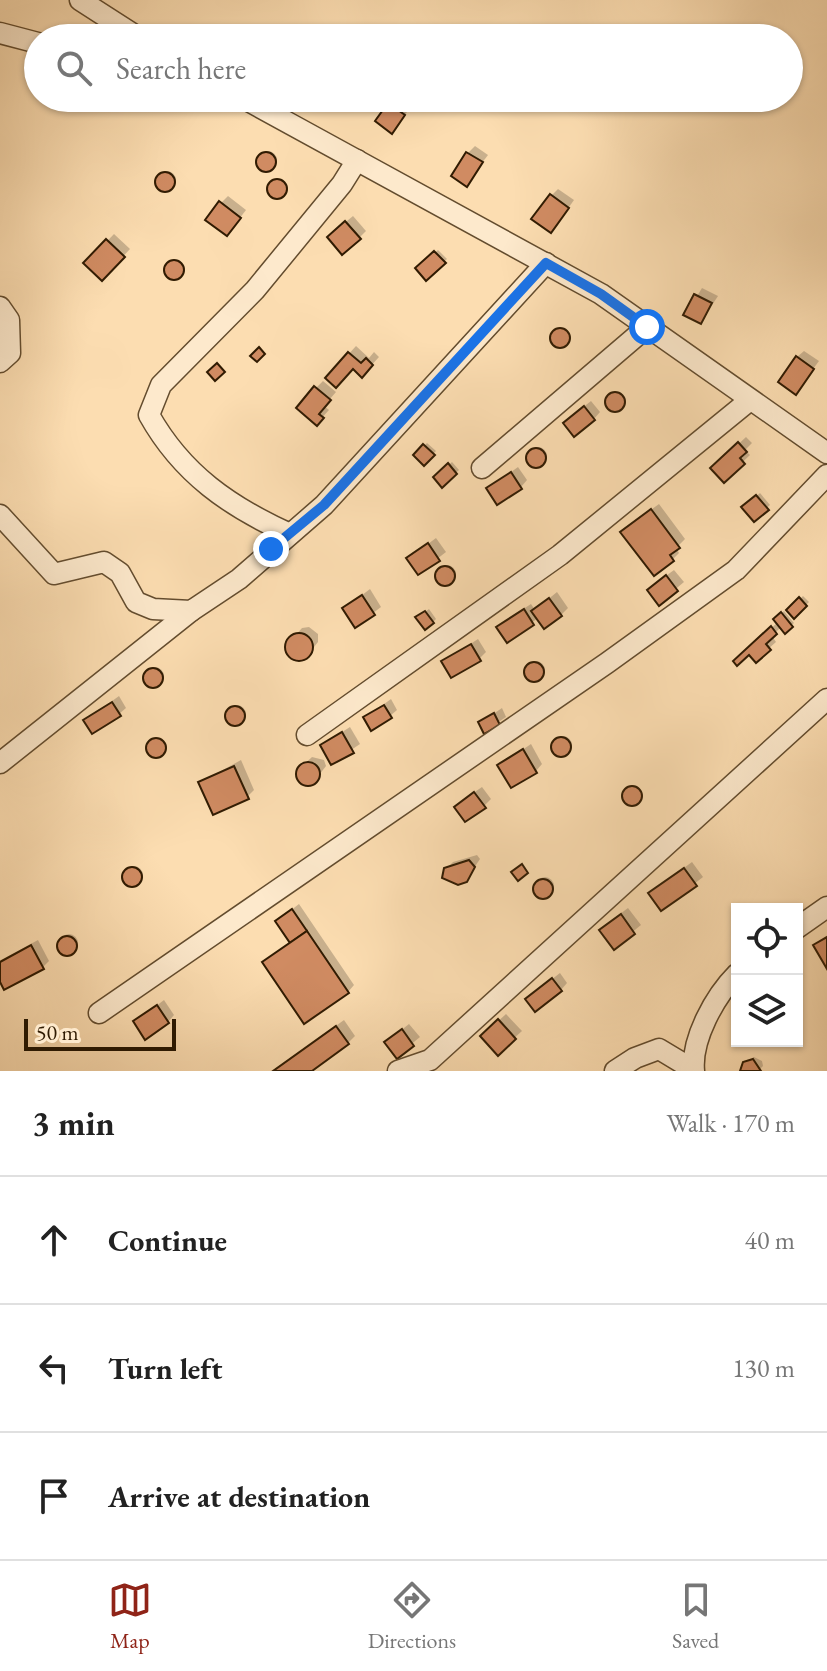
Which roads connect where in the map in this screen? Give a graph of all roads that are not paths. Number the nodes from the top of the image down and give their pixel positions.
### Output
1 (80, 0) edge
2 (117, 24) edge
3 (0, 33) edge
4 (24, 39) edge
5 (269, 112) edge
6 (357, 160) junction
7 (546, 263) junction
8 (0, 307) edge
9 (647, 327) junction
10 (0, 362) edge
11 (750, 400) junction
12 (827, 453) edge
13 (482, 468) dead end
14 (827, 475) edge
15 (0, 515) edge
16 (290, 534) junction
17 (191, 611) junction
18 (827, 699) edge
19 (307, 735) dead end
20 (0, 763) edge
21 (827, 907) edge
22 (803, 924) edge
23 (736, 975) edge
24 (99, 1013) dead end
25 (398, 1071) edge
26 (615, 1071) edge
27 (687, 1071) edge
28 (694, 1071) edge

1 - 2 street
3 - 4 street
5 - 6 street
6 - 7 street
6 - 16 street
7 - 9 street
7 - 16 street
8 - 10 street
9 - 11 street
9 - 13 street
11 - 12 street
11 - 19 street
14 - 24 street
15 - 17 street
16 - 17 street
17 - 20 street
18 - 25 street
21 - 22 street
23 - 28 street
26 - 27 street

